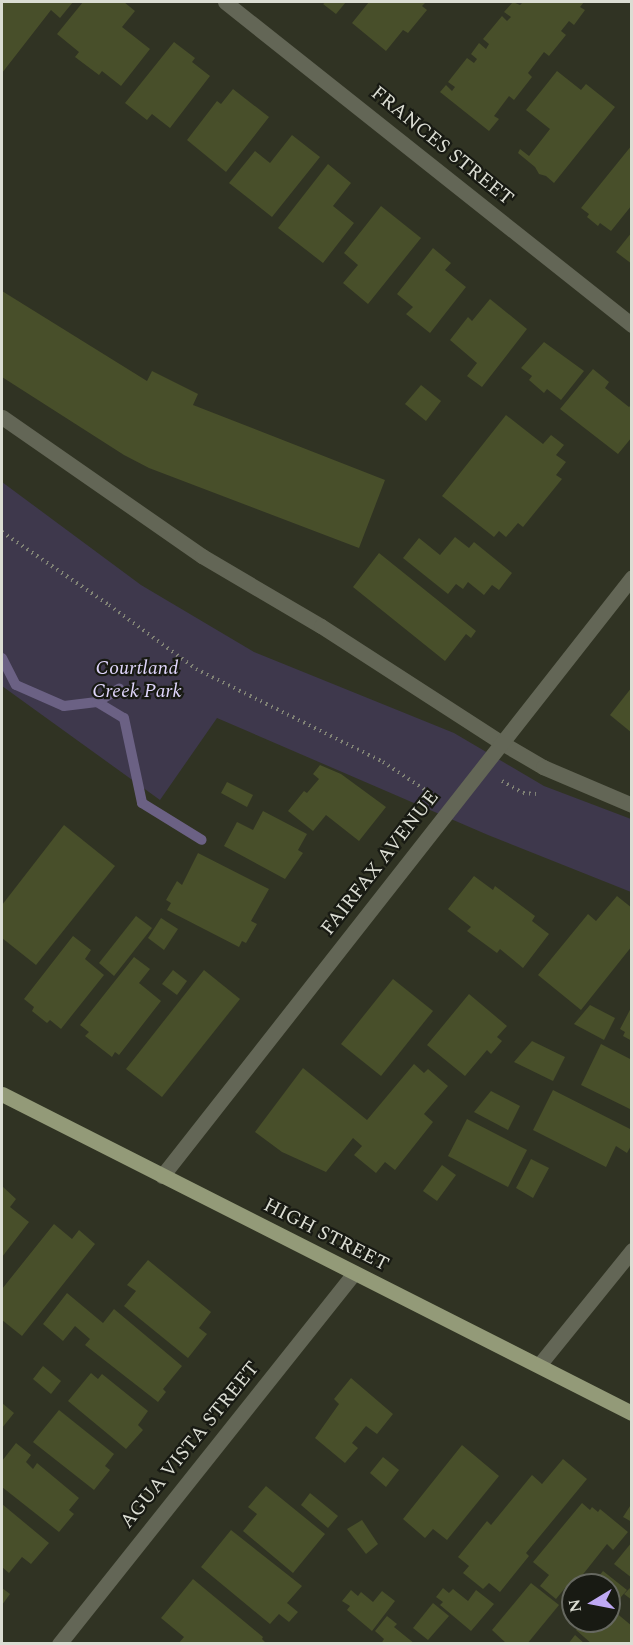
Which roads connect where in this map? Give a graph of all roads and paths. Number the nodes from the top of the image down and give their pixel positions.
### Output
1 (225, 2) edge
2 (632, 325) edge
3 (2, 417) edge
4 (2, 532) edge
5 (632, 577) edge
6 (502, 742) junction
7 (480, 769) junction
8 (546, 795) dead end
9 (632, 805) edge
10 (451, 807) junction
11 (2, 1094) edge
12 (162, 1176) junction
13 (632, 1250) edge
14 (354, 1273) junction
15 (539, 1365) junction
16 (632, 1413) edge
17 (59, 1644) edge

1 - 2 street, FRANCES STREET
3 - 6 street
4 - 10 path
5 - 6 street, FAIRFAX AVENUE
6 - 7 street, FAIRFAX AVENUE
6 - 9 street
7 - 8 path
7 - 10 street, FAIRFAX AVENUE
10 - 12 street, FAIRFAX AVENUE
11 - 12 main road, HIGH STREET
12 - 14 main road, HIGH STREET
13 - 15 street
14 - 15 main road, HIGH STREET
14 - 17 street, AGUA VISTA STREET
15 - 16 main road, HIGH STREET

